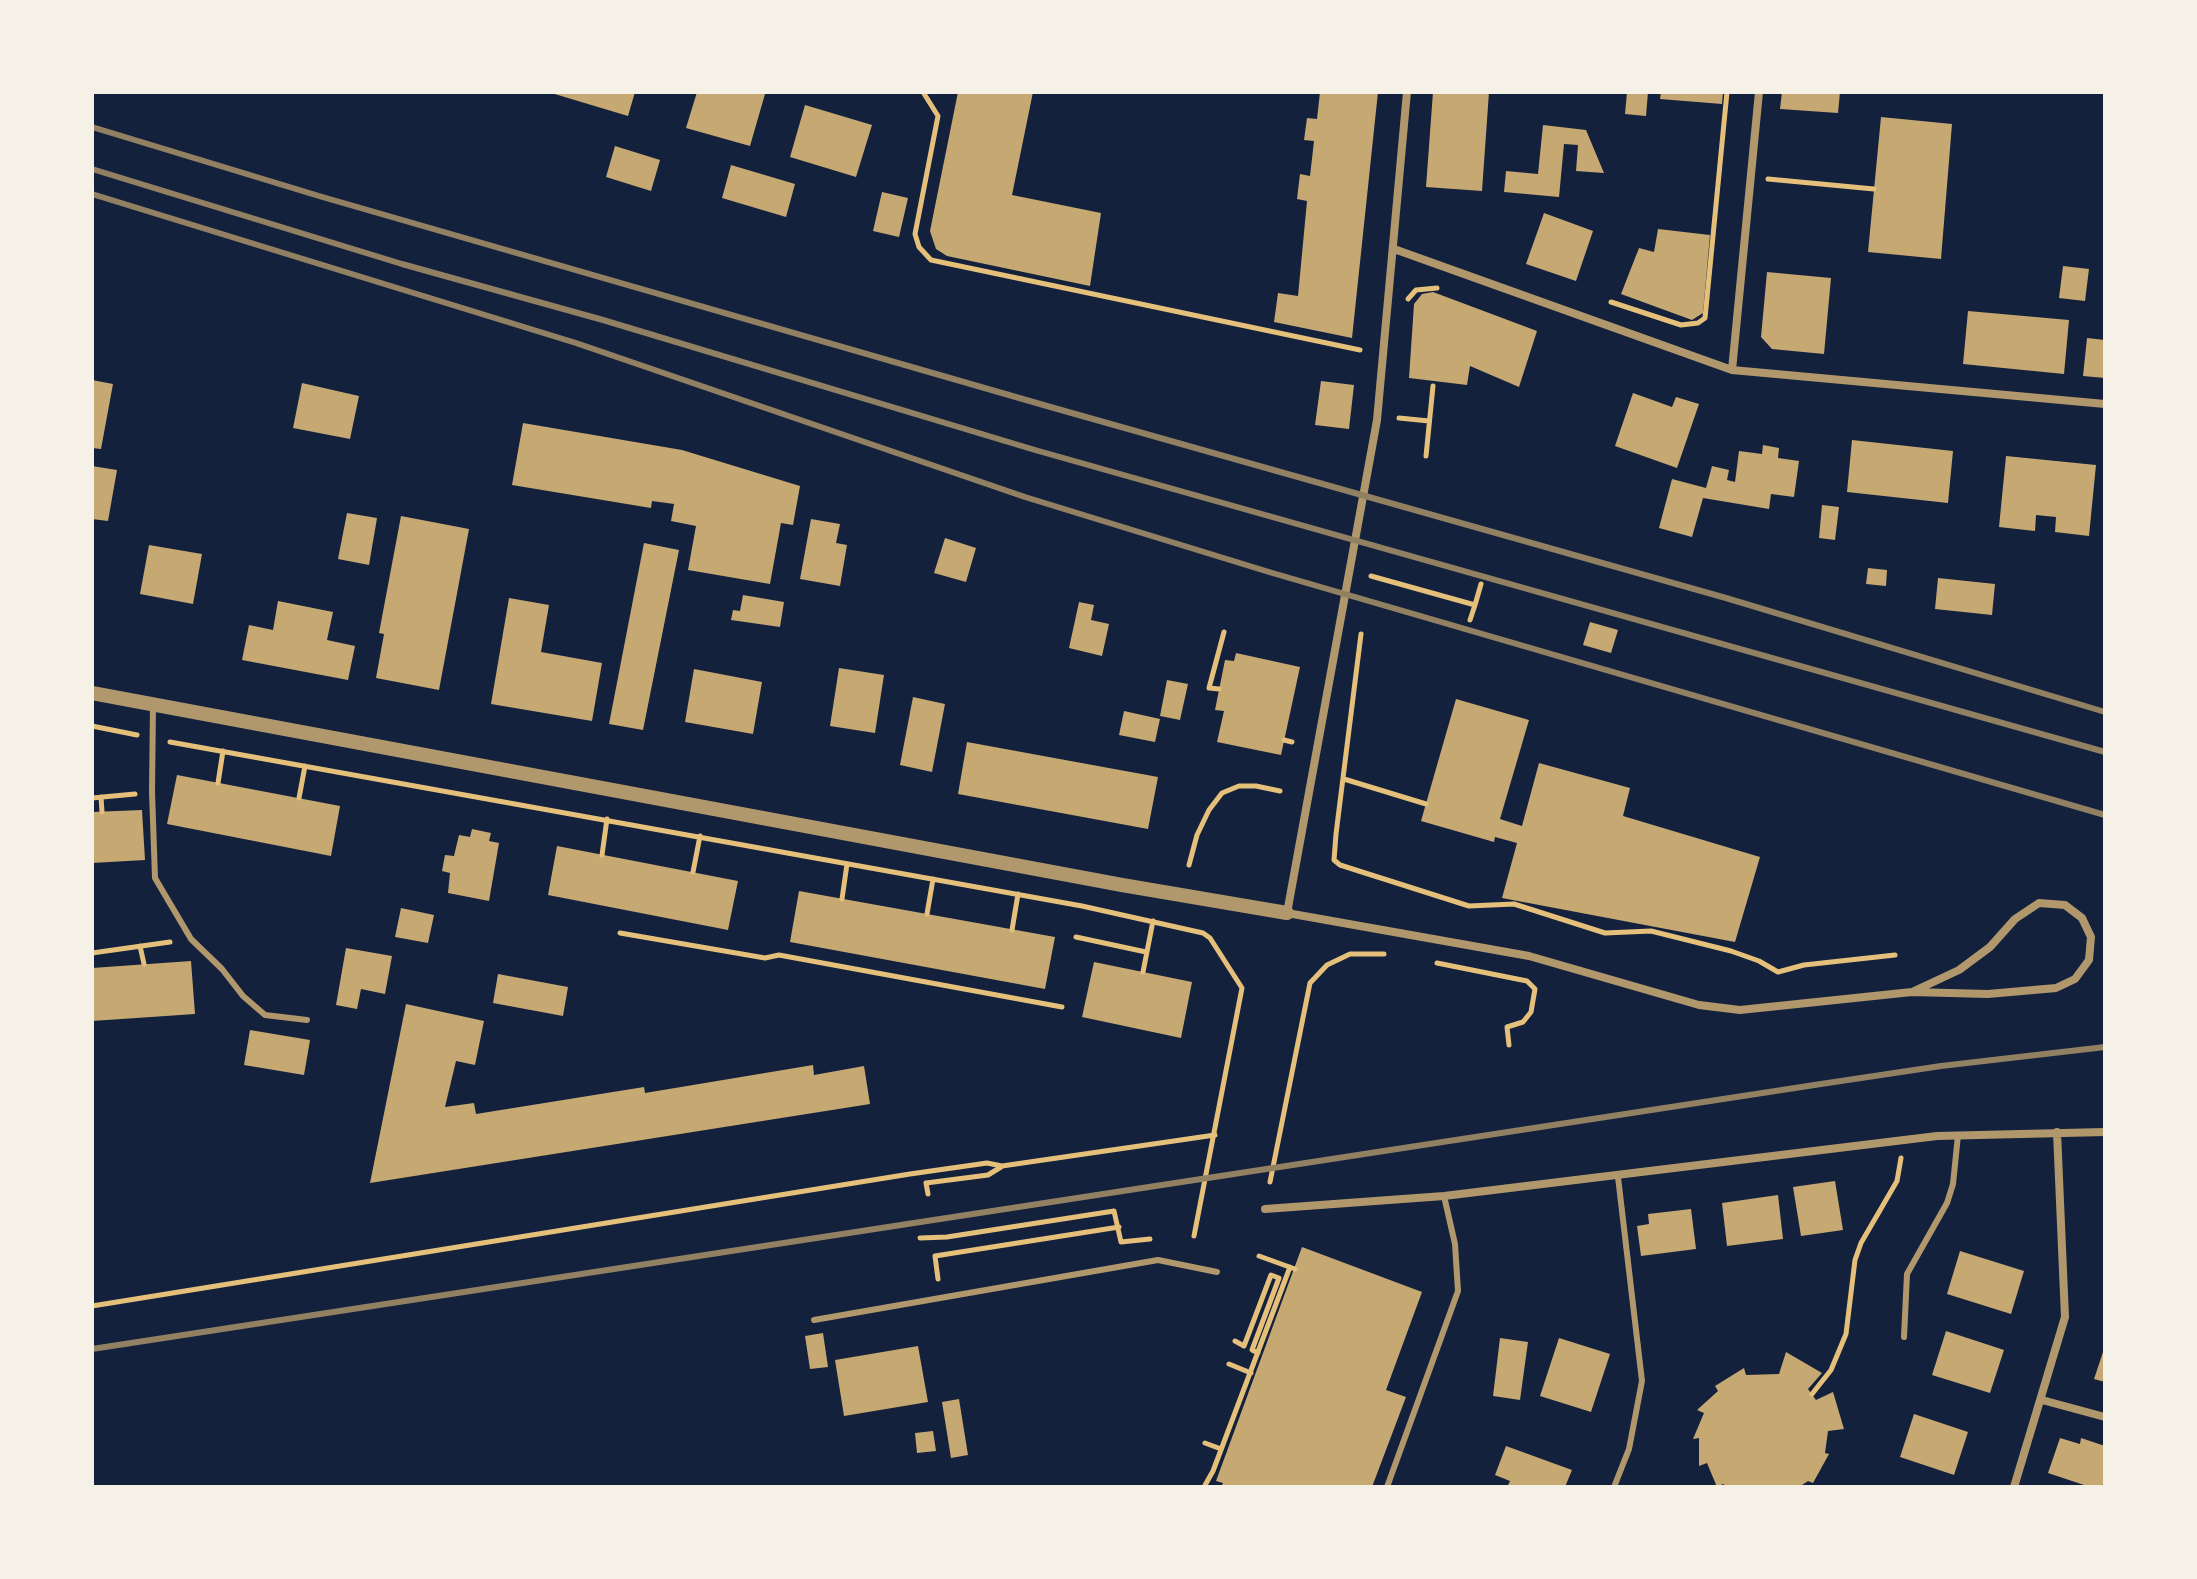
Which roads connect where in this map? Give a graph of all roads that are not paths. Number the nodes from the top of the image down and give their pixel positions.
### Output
1 (1407, 92) edge
2 (1759, 92) edge
3 (1394, 249) junction
4 (1732, 370) junction
5 (2105, 404) edge
6 (92, 693) edge
7 (153, 704) junction
8 (1287, 913) junction
9 (1912, 992) junction
10 (307, 1020) dead end
11 (2057, 1132) junction
12 (2105, 1132) edge
13 (1958, 1135) junction
14 (1618, 1177) junction
15 (1444, 1196) junction
16 (1265, 1209) dead end
17 (1217, 1272) dead end
18 (814, 1320) dead end
19 (1904, 1337) dead end
20 (2042, 1400) junction
21 (2105, 1417) edge
22 (1387, 1487) edge
23 (1614, 1487) edge
24 (2014, 1487) edge

1 - 3 street
2 - 4 street
3 - 4 street
3 - 8 street
4 - 5 street
6 - 7 street
7 - 8 street
7 - 10 lane
8 - 9 street
9 - 9 street
11 - 12 street
11 - 13 street
11 - 20 street
13 - 14 street
13 - 19 lane
14 - 15 street
14 - 23 lane
15 - 16 street
15 - 22 lane
17 - 18 lane
20 - 21 street
20 - 24 street

